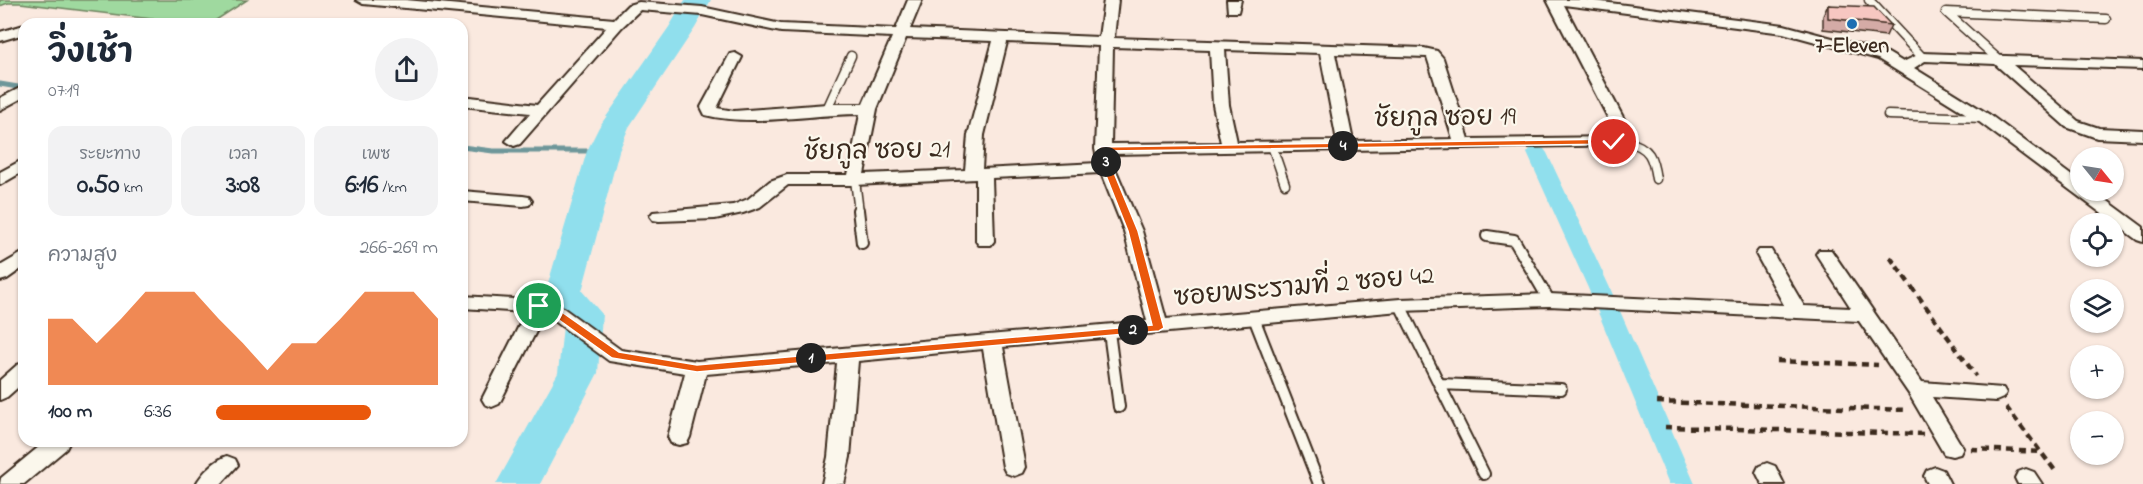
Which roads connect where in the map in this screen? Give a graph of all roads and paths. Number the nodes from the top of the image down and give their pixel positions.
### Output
1 (363, 0) edge
2 (371, 0) edge
3 (518, 0) edge
4 (915, 0) edge
5 (1111, 0) edge
6 (1554, 0) edge
7 (1869, 0) edge
8 (1626, 5) edge
9 (464, 9) junction
10 (505, 12) junction
11 (454, 18) edge
12 (2106, 19) dead end
13 (617, 24) junction
14 (18, 31) edge
15 (902, 33) junction
16 (0, 37) edge
17 (1001, 38) junction
18 (1106, 42) junction
19 (1217, 45) junction
20 (1327, 49) junction
21 (850, 56) dead end
22 (735, 57) dead end
23 (1922, 57) junction
24 (1999, 60) junction
25 (2143, 65) edge
26 (1904, 68) junction
27 (18, 94) edge
28 (468, 102) edge
29 (0, 105) edge
30 (541, 110) junction
31 (827, 110) junction
32 (869, 110) junction
33 (1888, 115) dead end
34 (1984, 118) junction
35 (2143, 135) edge
36 (514, 141) dead end
37 (1628, 142) junction
38 (1462, 144) junction
39 (1230, 146) junction
40 (1272, 146) junction
41 (1346, 146) junction
42 (1103, 148) junction
43 (18, 168) edge
44 (1107, 168) junction
45 (979, 175) junction
46 (1656, 178) dead end
47 (0, 180) edge
48 (855, 180) junction
49 (2070, 182) edge
50 (1285, 184) dead end
51 (468, 196) edge
52 (523, 201) dead end
53 (2096, 201) edge
54 (659, 216) dead end
55 (1487, 236) dead end
56 (2143, 236) edge
57 (985, 241) dead end
58 (862, 243) dead end
59 (1765, 254) dead end
60 (1825, 254) dead end
61 (1890, 257) dead end
62 (0, 259) edge
63 (18, 260) edge
64 (18, 263) edge
65 (0, 275) edge
66 (1549, 300) junction
67 (468, 302) edge
68 (1400, 305) junction
69 (539, 306) junction
70 (1798, 312) junction
71 (1865, 315) junction
72 (1254, 318) junction
73 (1159, 328) junction
74 (1109, 332) junction
75 (992, 342) junction
76 (848, 354) junction
77 (1777, 361) dead end
78 (1899, 366) junction
79 (697, 369) junction
80 (18, 376) edge
81 (1439, 384) junction
82 (1561, 389) dead end
83 (1916, 389) junction
84 (0, 392) edge
85 (1992, 393) junction
86 (492, 399) dead end
87 (1657, 402) dead end
88 (1119, 407) dead end
89 (1929, 410) junction
90 (1665, 426) dead end
91 (679, 437) dead end
92 (1948, 441) junction
93 (53, 447) edge
94 (2041, 452) junction
95 (227, 465) dead end
96 (1014, 468) dead end
97 (2056, 473) dead end
98 (1484, 474) dead end
99 (9, 484) edge
100 (207, 484) edge
101 (833, 484) edge
102 (1319, 484) edge

1 - 2 street
2 - 9 street
3 - 10 street
4 - 15 street
5 - 18 street
6 - 8 street
6 - 37 street
7 - 23 lane
8 - 26 street
9 - 10 street
9 - 11 street
10 - 13 street
12 - 24 lane
13 - 15 street
13 - 30 street
14 - 16 street
15 - 17 street
15 - 32 street
17 - 18 street
17 - 45 street
18 - 19 street
18 - 42 street
19 - 20 street
19 - 39 street
20 - 38 street
20 - 41 street
21 - 31 lane
22 - 31 street
23 - 24 street
23 - 26 street
24 - 25 street
24 - 35 street
26 - 34 street
27 - 29 street
28 - 30 street
30 - 36 street
31 - 32 street
32 - 48 street
33 - 34 lane
34 - 49 street
37 - 38 street, ชัยกูล ซอย 19
37 - 46 lane
38 - 41 street, ชัยกูล ซอย 19
39 - 40 street, ชัยกูล ซอย 19
39 - 42 street, ชัยกูล ซอย 19
40 - 41 street, ชัยกูล ซอย 19
40 - 50 lane
42 - 44 street
43 - 47 street
44 - 45 street, ชัยกูล ซอย 21
44 - 73 street
45 - 48 street, ชัยกูล ซอย 21
45 - 57 street
48 - 54 street, ชัยกูล ซอย 21
48 - 58 lane
51 - 52 street
53 - 56 street
55 - 66 lane
59 - 70 street
60 - 71 street
61 - 85 path
62 - 63 street
64 - 65 street
66 - 68 street, ซอยพระรามที่ 2 ซอย 42
66 - 70 street, ซอยพระรามที่ 2 ซอย 42
67 - 69 street, ซอยพระรามที่ 2 ซอย 42
68 - 72 street, ซอยพระรามที่ 2 ซอย 42
68 - 81 lane
69 - 79 street, ซอยพระรามที่ 2 ซอย 42
69 - 86 street
70 - 71 street, ซอยพระรามที่ 2 ซอย 42
71 - 78 street
72 - 73 street, ซอยพระรามที่ 2 ซอย 42
72 - 102 lane
73 - 74 street, ซอยพระรามที่ 2 ซอย 42
74 - 75 street, ซอยพระรามที่ 2 ซอย 42
74 - 88 lane
75 - 76 street, ซอยพระรามที่ 2 ซอย 42
75 - 96 street
76 - 79 street, ซอยพระรามที่ 2 ซอย 42
76 - 101 street
77 - 78 path
78 - 83 street
79 - 91 street
80 - 84 street
81 - 82 lane
81 - 98 lane
83 - 85 street
83 - 89 street
85 - 94 path
87 - 89 path
89 - 92 street
90 - 92 path
92 - 94 path
93 - 99 street
94 - 97 path
95 - 100 street

